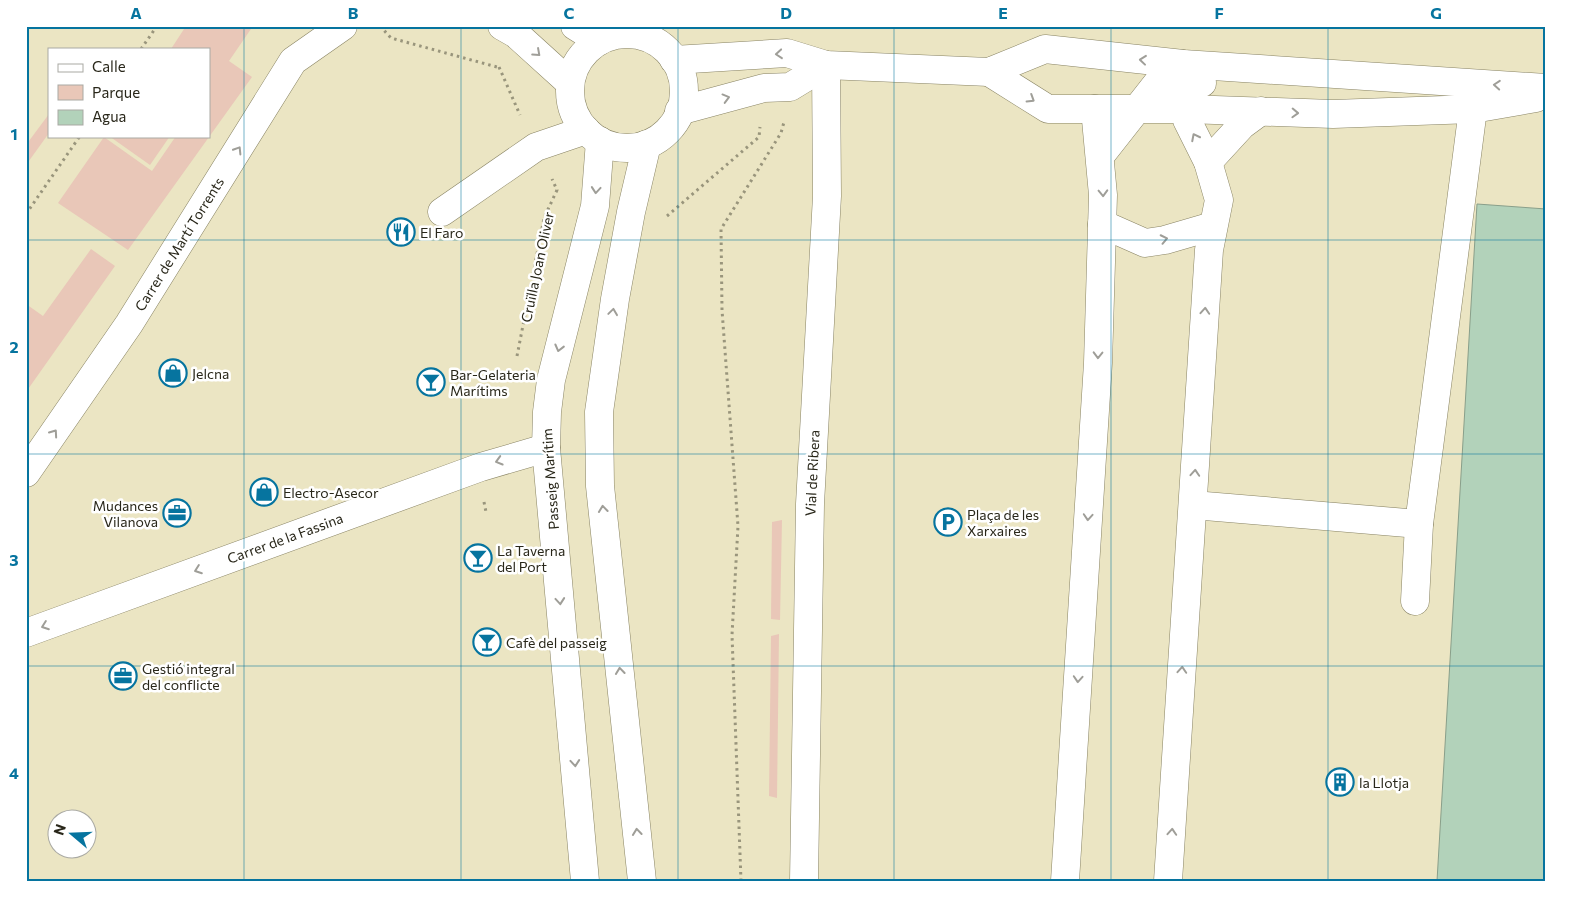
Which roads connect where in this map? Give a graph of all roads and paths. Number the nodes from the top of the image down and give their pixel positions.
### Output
1 (157, 26) edge
2 (343, 26) edge
3 (380, 26) edge
4 (502, 26) edge
5 (575, 26) edge
6 (650, 33) edge
7 (599, 41) junction
8 (143, 48) edge
9 (674, 60) junction
10 (826, 65) junction
11 (990, 72) junction
12 (1184, 73) junction
13 (570, 83) junction
14 (1546, 88) edge
15 (1546, 97) edge
16 (1095, 109) junction
17 (1136, 109) junction
18 (1186, 109) junction
19 (1473, 109) junction
20 (679, 111) junction
21 (1261, 112) junction
22 (781, 133) dead end
23 (593, 136) junction
24 (759, 137) dead end
25 (79, 138) edge
26 (647, 144) junction
27 (536, 147) junction
28 (1100, 156) junction
29 (1208, 162) junction
30 (442, 212) dead end
31 (26, 214) edge
32 (663, 219) dead end
33 (1102, 224) junction
34 (1213, 226) junction
35 (517, 358) dead end
36 (546, 448) junction
37 (26, 473) edge
38 (1193, 505) junction
39 (1419, 524) junction
40 (1415, 601) dead end
41 (26, 633) edge
42 (586, 881) edge
43 (642, 881) edge
44 (741, 881) edge
45 (804, 881) edge
46 (1065, 881) edge
47 (1168, 881) edge

1 - 8 path
37 -> 2 street, Carrer de Martí Torrents
3 - 27 path, Cruïlla Joan Oliver
4 -> 13 street
5 - 7 street
6 - 7 street
6 - 9 street
7 - 13 street
10 -> 9 street
9 - 20 street
10 - 11 street
20 -> 10 street
10 - 45 street, Vial de Ribera
12 -> 11 street
11 -> 16 street
14 -> 12 street
12 - 17 street
12 - 18 street
13 - 23 street
15 - 19 street
16 - 17 street
16 - 28 street
17 - 18 street
17 - 28 street
18 - 21 street
29 -> 18 street
21 -> 19 street
19 - 39 street
20 - 26 street
21 - 29 street
22 - 44 path
23 - 26 street
23 - 27 street
23 -> 36 street, Passeig Marítim
24 - 32 path
25 - 31 path
43 -> 26 street
27 - 30 street
27 - 35 path, Cruïlla Joan Oliver
28 -> 33 street
29 - 34 street
33 -> 34 street
33 -> 46 street
38 -> 34 street
36 -> 41 street, Carrer de la Fassina
36 -> 42 street, Passeig Marítim
38 - 39 street
47 -> 38 street
39 - 40 street

